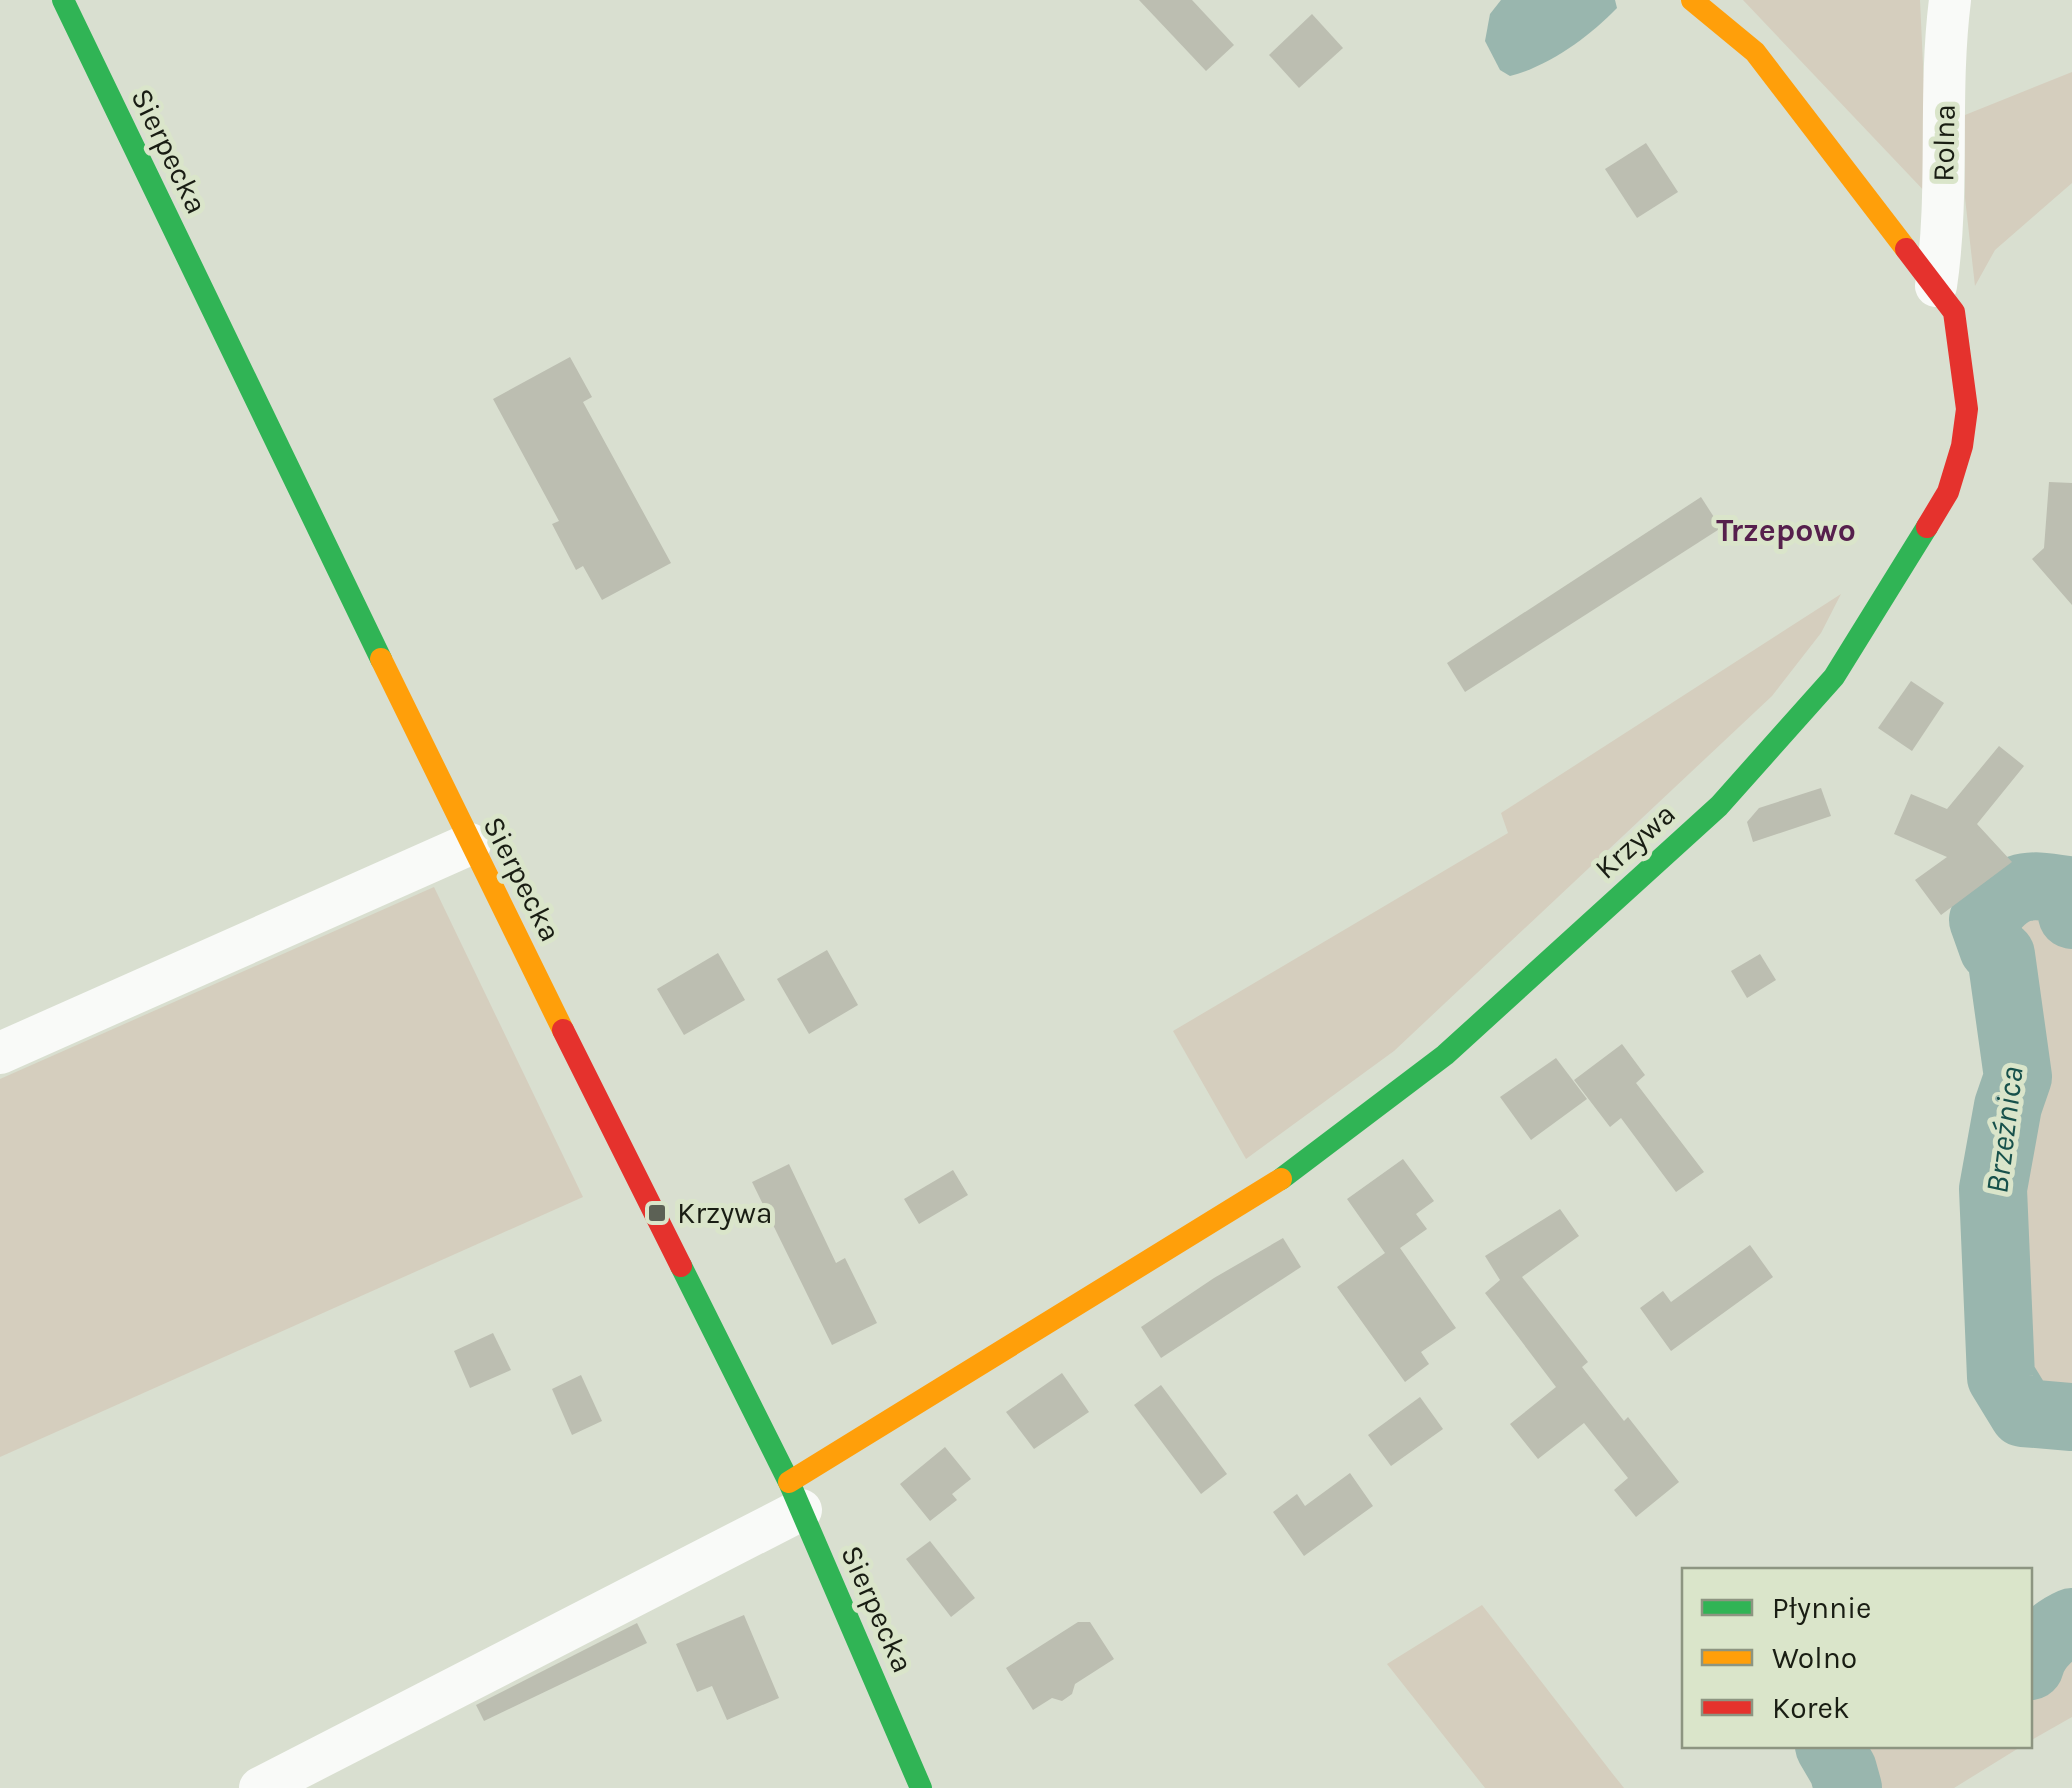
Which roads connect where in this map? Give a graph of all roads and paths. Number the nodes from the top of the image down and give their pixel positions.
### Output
1 (63, 0) edge
2 (1692, 0) edge
3 (1950, 0) edge
4 (1936, 286) junction
5 (470, 844) junction
6 (0, 1054) edge
7 (795, 1496) junction
8 (260, 1788) edge
9 (921, 1788) edge

1 - 5 street, Sierpecka
2 - 4 street, Krzywa
3 - 4 street, Rolna
4 - 7 street, Krzywa
5 - 6 street
5 - 7 street, Sierpecka
7 - 8 street
7 - 9 street, Sierpecka

